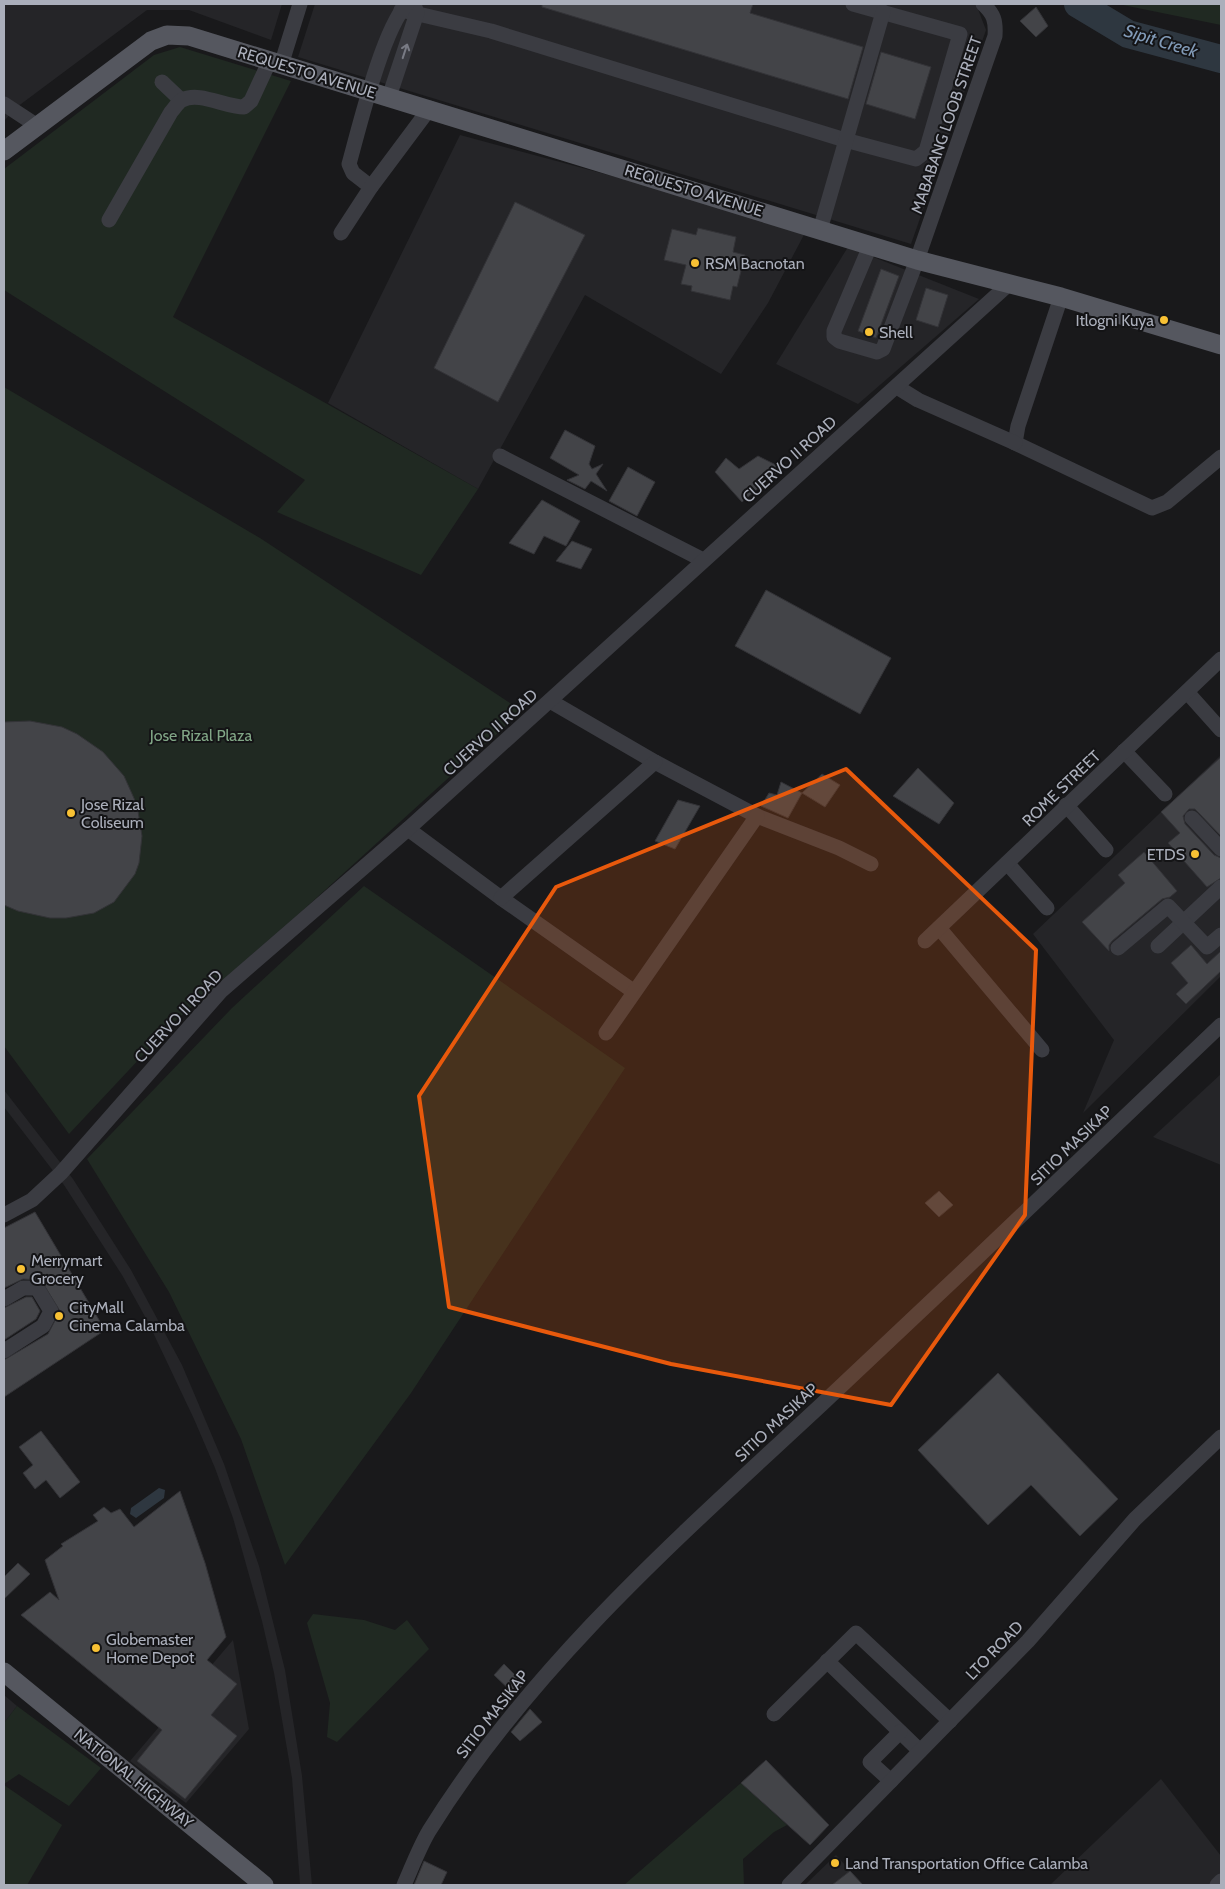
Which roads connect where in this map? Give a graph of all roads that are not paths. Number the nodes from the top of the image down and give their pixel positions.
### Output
1 (300, 4) edge
2 (854, 4) edge
3 (983, 4) edge
4 (410, 7) edge
5 (883, 12) junction
6 (276, 61) junction
7 (162, 82) dead end
8 (370, 91) junction
9 (389, 97) junction
10 (181, 100) junction
11 (4, 104) edge
12 (430, 108) junction
13 (36, 125) junction
14 (845, 140) junction
15 (4, 151) edge
16 (371, 187) junction
17 (109, 220) dead end
18 (820, 230) junction
19 (341, 232) dead end
20 (870, 246) junction
21 (917, 260) junction
22 (1010, 284) junction
23 (1061, 297) junction
24 (1221, 346) edge
25 (897, 387) junction
26 (1016, 443) junction
27 (500, 456) dead end
28 (1221, 457) edge
29 (703, 560) junction
30 (1221, 659) edge
31 (1187, 692) junction
32 (550, 702) junction
33 (1221, 730) edge
34 (1124, 751) junction
35 (655, 762) junction
36 (1165, 794) dead end
37 (1066, 805) junction
38 (757, 816) junction
39 (1192, 818) dead end
40 (408, 829) junction
41 (1221, 849) edge
42 (1106, 850) dead end
43 (871, 864) dead end
44 (1007, 864) junction
45 (1221, 887) edge
46 (501, 898) junction
47 (1047, 908) dead end
48 (1183, 922) junction
49 (940, 929) junction
50 (1221, 935) edge
51 (925, 941) dead end
52 (1158, 946) dead end
53 (1118, 948) dead end
54 (633, 991) junction
55 (1221, 1026) edge
56 (606, 1033) dead end
57 (1042, 1050) dead end
58 (4, 1215) edge
59 (4, 1299) edge
60 (4, 1351) edge
61 (1221, 1437) edge
62 (827, 1661) junction
63 (4, 1672) edge
64 (774, 1714) dead end
65 (950, 1721) junction
66 (900, 1732) junction
67 (920, 1751) junction
68 (891, 1781) junction
69 (1221, 1881) edge
70 (264, 1885) edge
71 (404, 1885) edge
72 (789, 1885) edge
73 (1217, 1885) edge

1 - 6 street
2 - 5 street
3 - 21 street, MABABANG LOOB STREET
4 - 8 street
9 -> 4 street
4 - 14 street
5 - 14 street
5 - 14 street
6 - 8 main road, REQUESTO AVENUE
6 - 10 street
6 - 13 main road, REQUESTO AVENUE
7 - 10 street
8 - 9 main road, REQUESTO AVENUE
8 - 16 street
9 - 12 main road, REQUESTO AVENUE
10 - 17 street
11 - 13 street
12 - 16 street
12 - 18 main road, REQUESTO AVENUE
13 - 15 main road
14 - 18 street
16 - 19 street
18 - 20 main road, REQUESTO AVENUE
20 - 21 main road, REQUESTO AVENUE
20 - 21 street, MABABANG LOOB STREET
21 - 22 main road, REQUESTO AVENUE
22 - 23 main road, REQUESTO AVENUE
22 - 25 street, CUERVO II ROAD
23 - 24 main road, REQUESTO AVENUE
23 - 26 street
25 - 26 street
25 - 29 street, CUERVO II ROAD
26 - 28 street
27 - 29 street
29 - 32 street, CUERVO II ROAD
30 - 31 street, ROME STREET
31 - 33 street
31 - 34 street, ROME STREET
32 - 35 street
32 - 40 street, CUERVO II ROAD
34 - 36 street
34 - 37 street, ROME STREET
35 - 38 street
35 - 46 street
37 - 42 street
37 - 44 street, ROME STREET
38 - 43 street
38 - 54 street
39 - 41 street
40 - 46 street
40 - 58 street, CUERVO II ROAD
44 - 47 street
44 - 49 street, ROME STREET
45 - 48 street
46 - 54 street
48 - 50 street
48 - 52 street
48 - 53 street
49 - 51 street, ROME STREET
49 - 57 street
54 - 56 street
55 - 71 street, SITIO MASIKAP
59 - 60 street
61 - 65 street, LTO ROAD
62 - 64 street
62 - 65 street
62 - 66 street
63 - 70 main road, NATIONAL HIGHWAY
65 - 67 street, LTO ROAD
66 - 67 street
66 - 68 street
67 - 68 street, LTO ROAD
68 - 72 street, LTO ROAD
69 - 73 street

